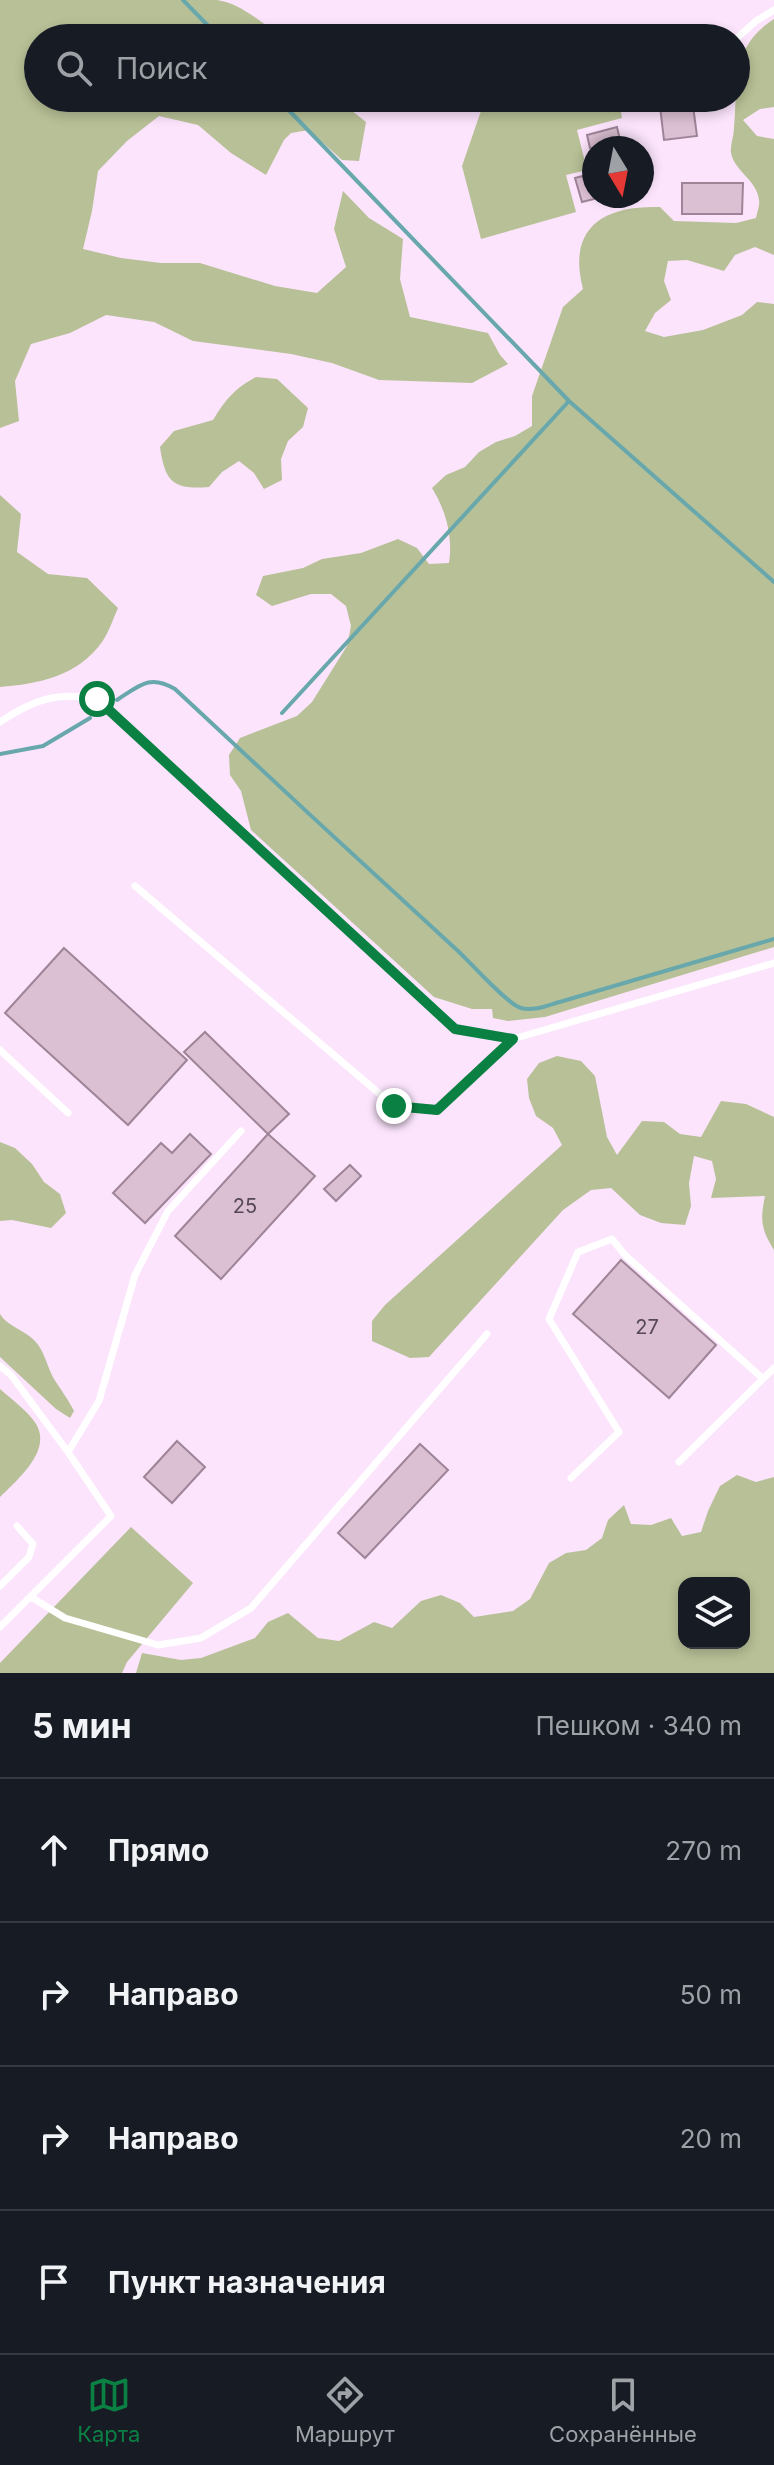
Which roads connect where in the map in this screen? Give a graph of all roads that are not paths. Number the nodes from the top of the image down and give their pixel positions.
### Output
1 (774, 10) edge
2 (750, 26) edge
3 (0, 722) edge
4 (135, 886) dead end
5 (774, 963) edge
6 (513, 1039) junction
7 (0, 1050) edge
8 (68, 1113) dead end
9 (241, 1131) dead end
10 (487, 1334) dead end
11 (0, 1366) edge
12 (774, 1368) edge
13 (762, 1378) junction
14 (68, 1452) junction
15 (679, 1462) dead end
16 (571, 1478) dead end
17 (17, 1526) dead end
18 (0, 1586) edge
19 (31, 1597) junction
20 (0, 1627) edge

1 - 2 lane
3 - 6 lane
4 - 6 lane
5 - 6 lane
7 - 8 lane
9 - 14 lane
10 - 19 lane
11 - 14 lane
12 - 13 lane
13 - 15 lane
13 - 16 lane
14 - 19 lane
17 - 18 lane
19 - 20 lane

